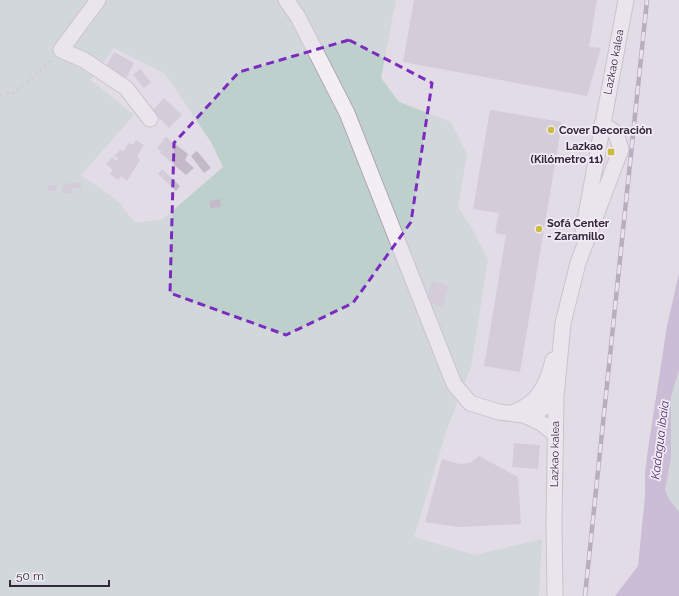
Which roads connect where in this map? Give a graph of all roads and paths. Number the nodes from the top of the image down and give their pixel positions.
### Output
1 (98, 0) edge
2 (286, 0) edge
3 (626, 0) edge
4 (61, 50) junction
5 (0, 95) edge
6 (150, 119) dead end
7 (602, 124) junction
8 (578, 263) junction
9 (563, 323) junction
10 (556, 397) junction
11 (499, 412) junction
12 (524, 415) junction
13 (556, 436) junction
14 (555, 591) edge

1 - 4 street
2 - 11 street
3 - 7 street, Lazkao kalea
4 - 5 path
4 - 6 street
7 - 8 street, Lazkao kalea
7 - 8 street, Lazkao kalea
8 - 9 street, Lazkao kalea
9 - 10 street, Lazkao kalea
9 - 11 street, Lazkao kalea
10 - 12 street
10 - 13 street, Lazkao kalea
11 - 12 street
12 - 13 street
13 - 14 street, Lazkao kalea

